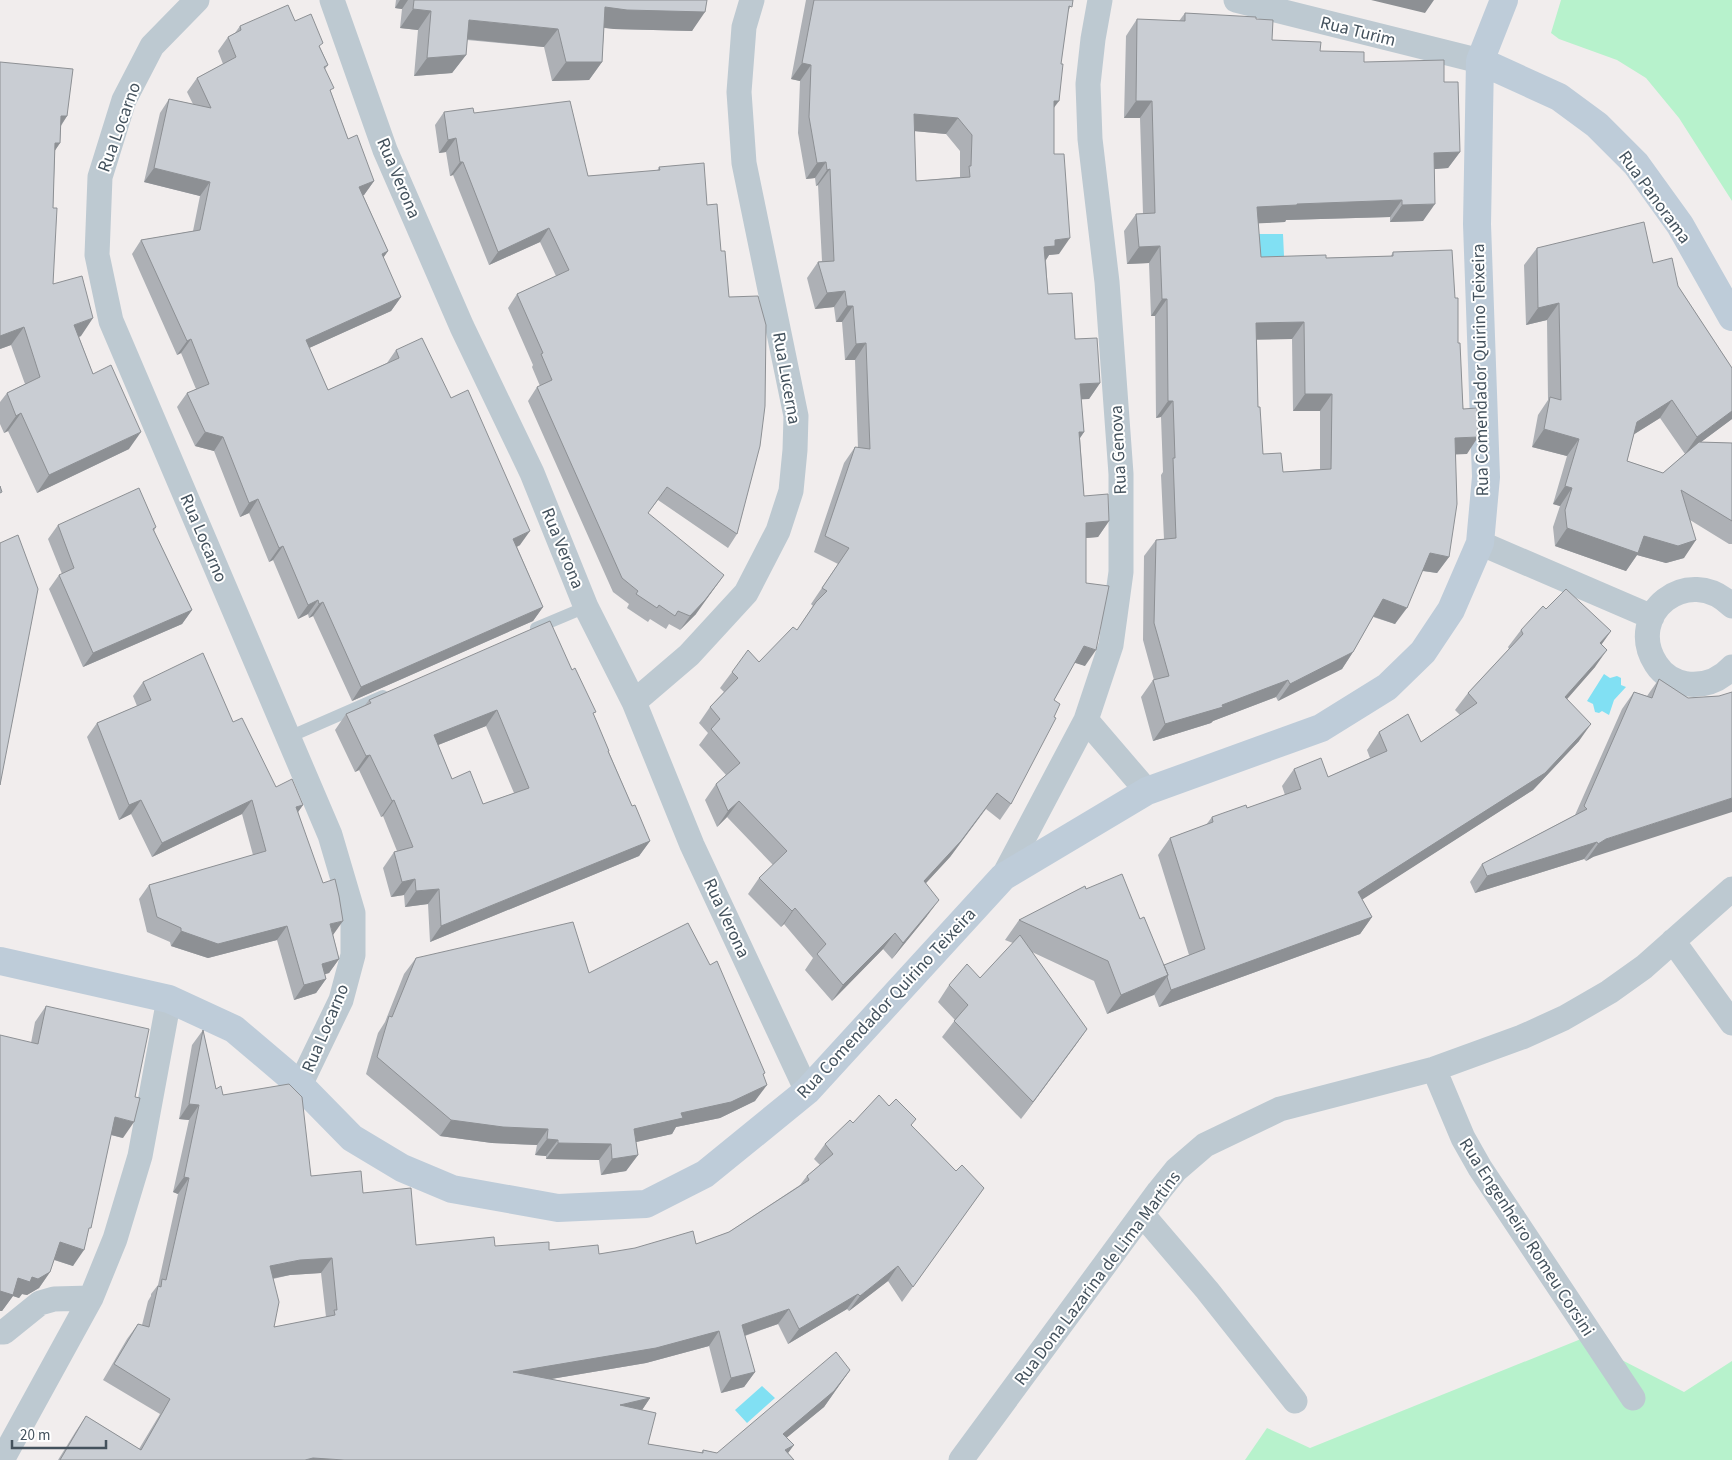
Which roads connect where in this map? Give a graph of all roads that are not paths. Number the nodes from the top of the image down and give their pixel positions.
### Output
1 (197, 0) edge
2 (332, 0) edge
3 (752, 0) edge
4 (1100, 0) edge
5 (1236, 0) edge
6 (1504, 0) edge
7 (1480, 61) junction
8 (1732, 317) edge
9 (1480, 544) junction
10 (1732, 606) edge
11 (586, 607) junction
12 (1652, 617) junction
13 (523, 634) edge
14 (1732, 667) edge
15 (397, 690) edge
16 (634, 702) junction
17 (1086, 720) junction
18 (289, 737) junction
19 (1148, 791) junction
20 (1003, 877) junction
21 (1732, 889) edge
22 (1673, 941) junction
23 (0, 961) edge
24 (169, 999) junction
25 (1732, 1023) edge
26 (1434, 1069) junction
27 (300, 1085) junction
28 (807, 1091) junction
29 (1142, 1214) junction
30 (91, 1298) junction
31 (0, 1332) edge
32 (1633, 1398) dead end
33 (1295, 1401) dead end
34 (2, 1460) edge
35 (961, 1460) edge

1 - 18 street, Rua Locarno
2 - 11 street, Rua Verona
3 - 16 street, Rua Lucerna
4 - 17 street, Rua Genova
5 - 7 street, Rua Turim
6 - 7 street
7 - 8 street, Rua Panorama
7 - 9 street, Rua Comendador Quirino Teixeira
9 - 12 street
9 - 19 street, Rua Comendador Quirino Teixeira
10 - 12 street
11 - 13 lane
11 - 16 street, Rua Verona
12 - 14 street
15 - 18 lane
16 - 28 street, Rua Verona
17 - 19 street
17 - 20 street, Rua Genova
18 - 27 street, Rua Locarno
19 - 20 street, Rua Comendador Quirino Teixeira
20 - 28 street, Rua Comendador Quirino Teixeira
21 - 22 street, Rua Dona Lazarina de Lima Martins
22 - 25 street
22 - 26 street, Rua Dona Lazarina de Lima Martins
23 - 24 street, Rua Comendador Quirino Teixeira
24 - 27 street, Rua Comendador Quirino Teixeira
24 - 30 street
26 - 29 street, Rua Dona Lazarina de Lima Martins
26 - 32 street, Rua Engenheiro Romeu Corsini
27 - 28 street, Rua Comendador Quirino Teixeira
29 - 33 street
29 - 35 street, Rua Dona Lazarina de Lima Martins
30 - 31 street
30 - 34 street

